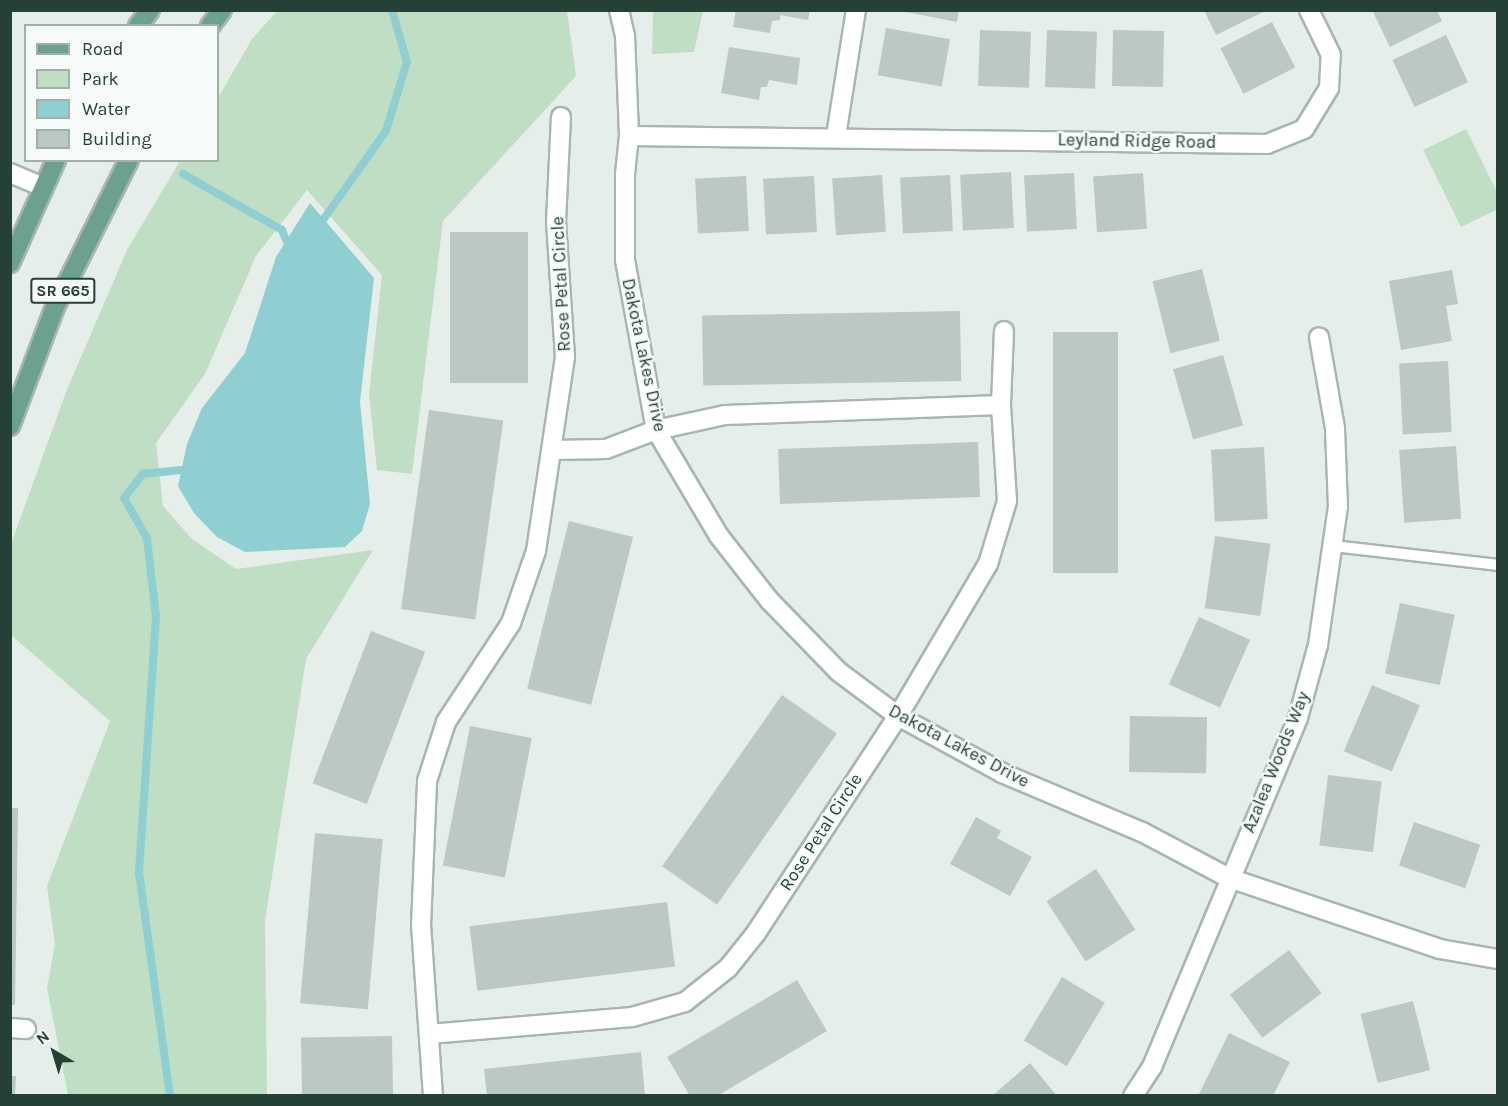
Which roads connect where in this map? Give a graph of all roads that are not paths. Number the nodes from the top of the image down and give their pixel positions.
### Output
1 (150, 10) edge
2 (222, 10) edge
3 (618, 10) edge
4 (856, 10) edge
5 (1309, 10) edge
6 (140, 24) edge
7 (212, 24) edge
8 (561, 117) dead end
9 (629, 136) junction
10 (836, 136) junction
11 (55, 162) edge
12 (128, 162) edge
13 (10, 173) edge
14 (43, 187) junction
15 (10, 263) edge
16 (1004, 331) dead end
17 (1319, 337) dead end
18 (1000, 405) junction
19 (10, 426) edge
20 (656, 430) junction
21 (552, 450) junction
22 (1334, 546) junction
23 (1497, 565) edge
24 (898, 716) junction
25 (1229, 878) junction
26 (1497, 959) edge
27 (429, 1034) junction
28 (432, 1095) edge
29 (1133, 1095) edge

1 - 6 main road
2 - 7 main road
3 - 9 street, Dakota Lakes Drive
4 - 10 street
5 - 10 street, Leyland Ridge Road
8 - 21 street, Rose Petal Circle
9 - 10 street, Leyland Ridge Road
9 - 20 street, Dakota Lakes Drive
11 - 14 main road, SR 665
12 - 19 main road, SR 665
13 - 14 street
14 - 15 main road, SR 665
16 - 18 street, Rose Petal Circle
17 - 22 street, Azalea Woods Way
18 - 20 street
18 - 24 street, Rose Petal Circle
20 - 21 street
20 - 24 street, Dakota Lakes Drive
21 - 27 street, Rose Petal Circle
22 - 23 lane
22 - 25 street, Azalea Woods Way
24 - 25 street, Dakota Lakes Drive
24 - 27 street, Rose Petal Circle
25 - 26 street, Dakota Lakes Drive
25 - 29 street, Azalea Woods Way
27 - 28 street, Rose Petal Circle

